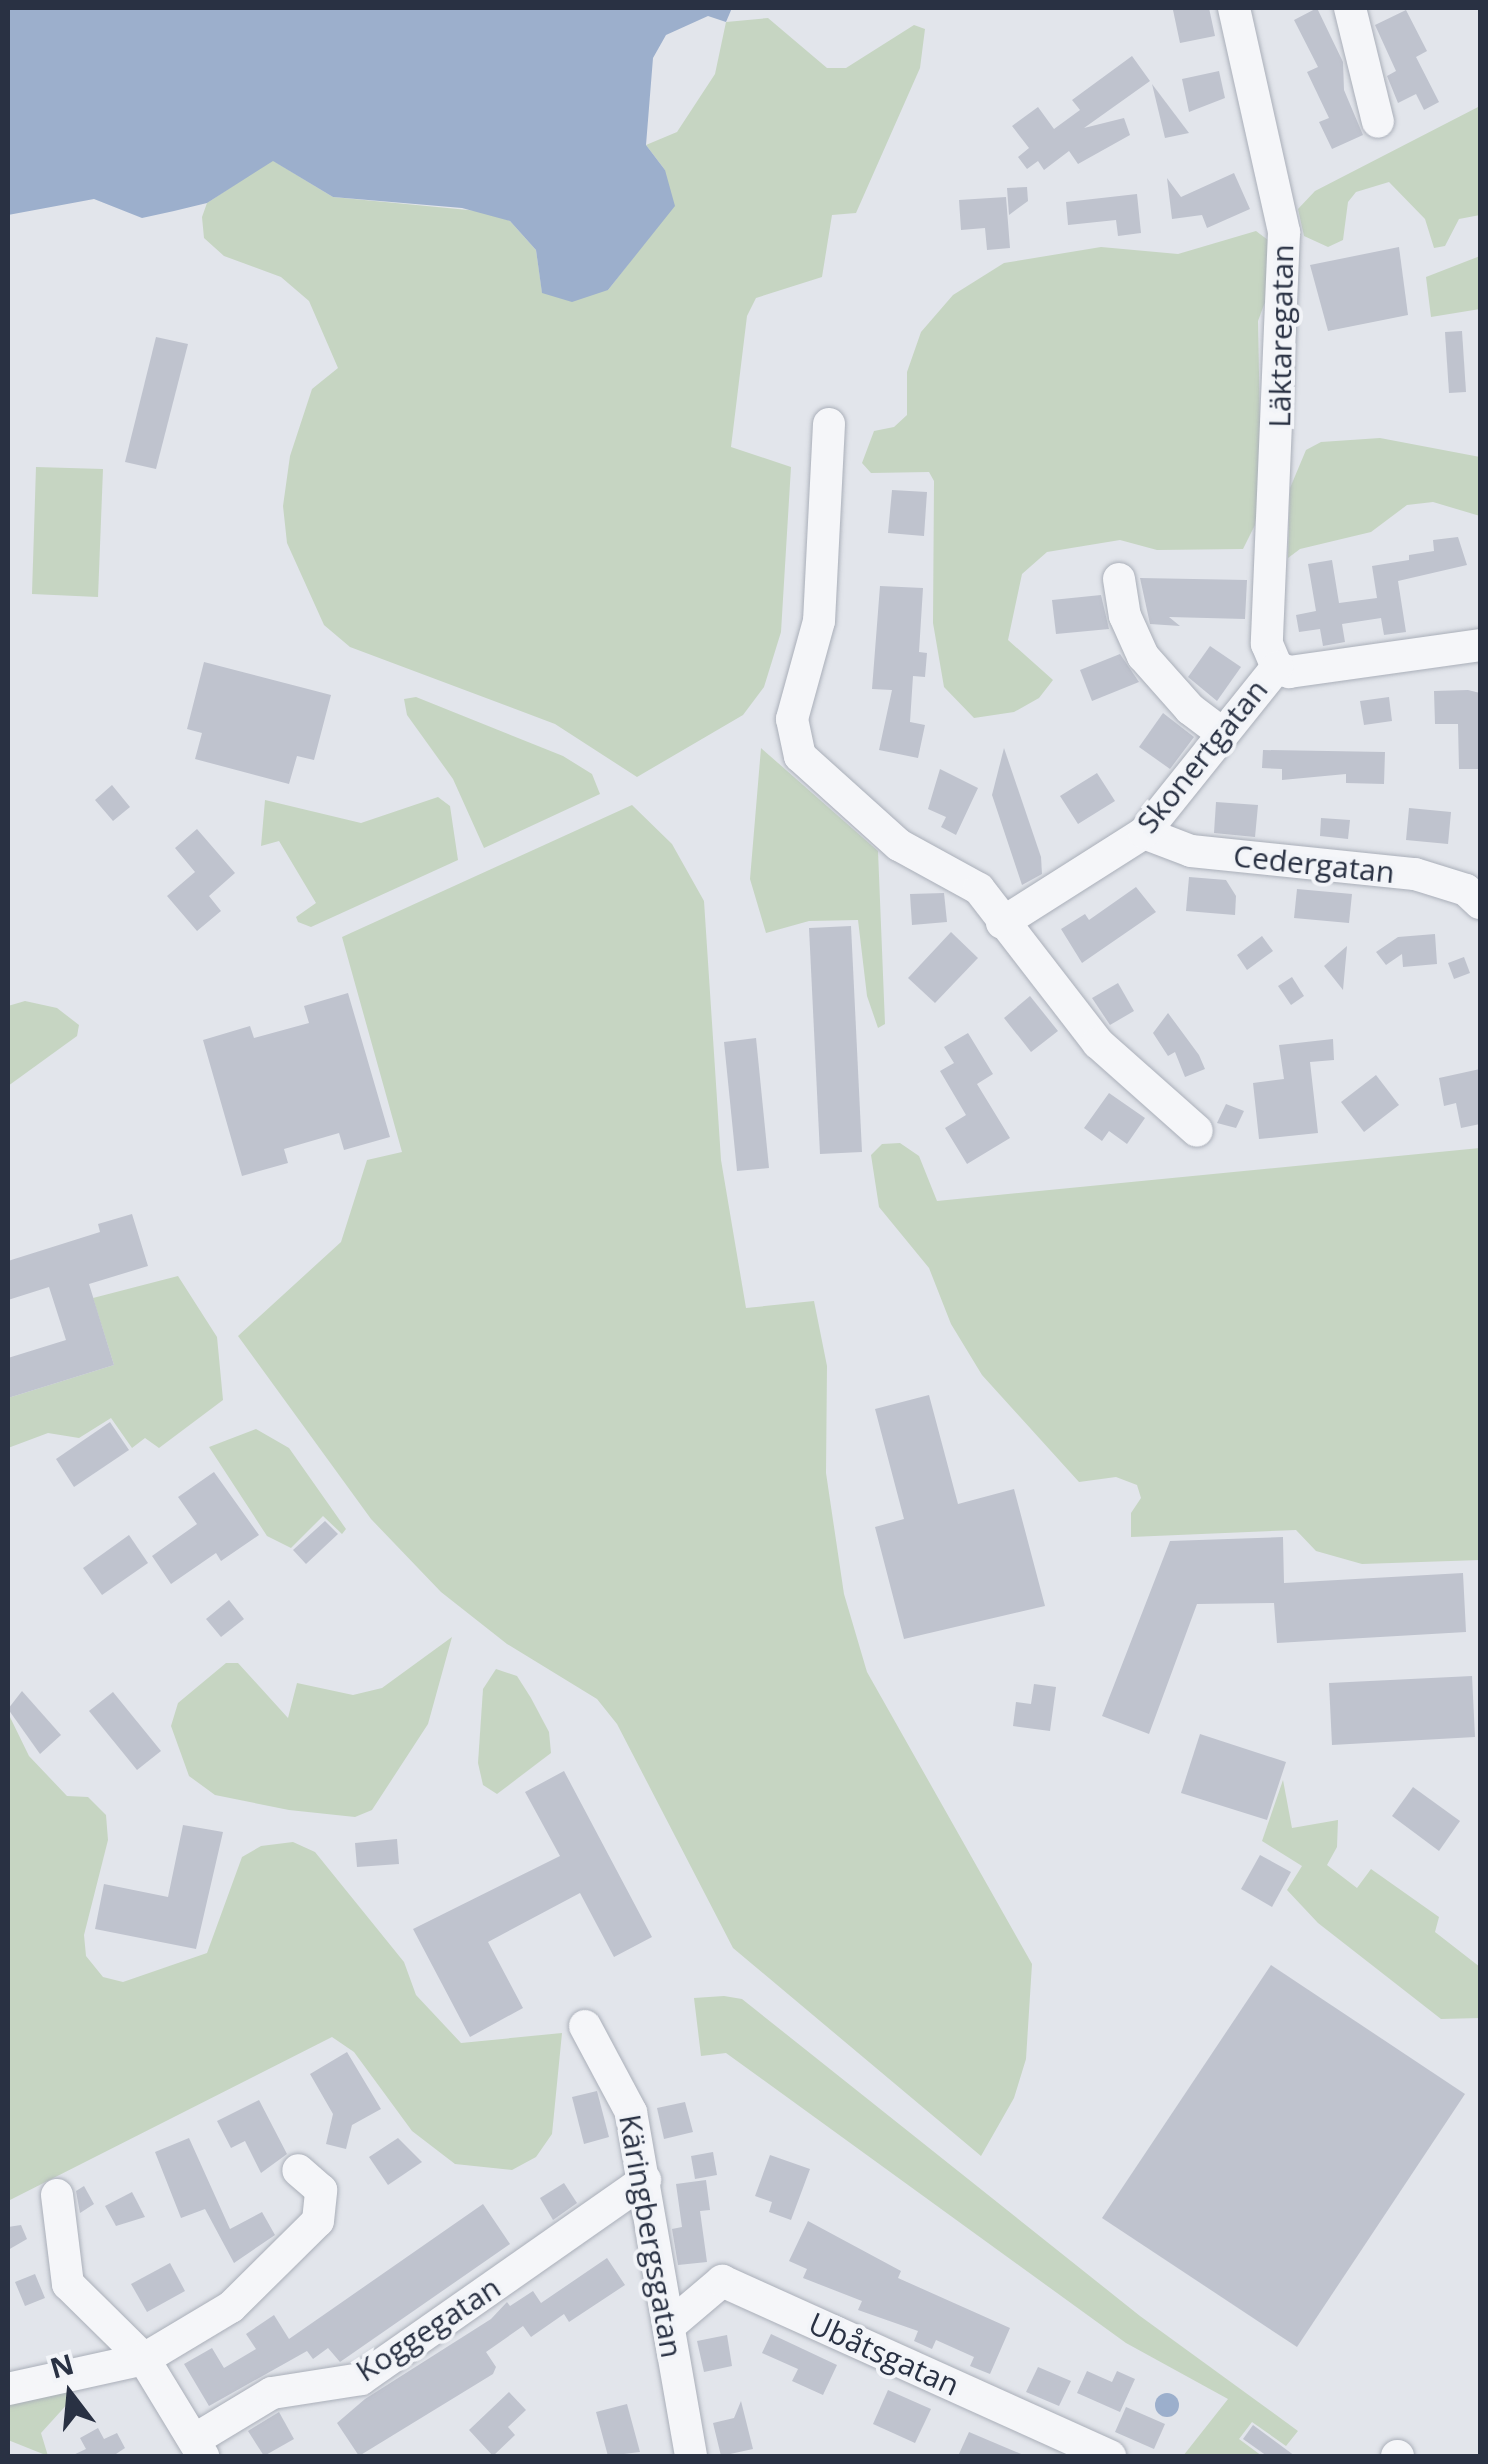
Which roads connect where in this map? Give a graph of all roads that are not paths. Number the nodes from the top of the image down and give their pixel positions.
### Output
1 (1234, 8) edge
2 (1350, 8) edge
3 (1378, 122) dead end
4 (829, 424) dead end
5 (1120, 579) dead end
6 (1480, 645) edge
7 (1277, 667) junction
8 (1221, 732) junction
9 (1144, 833) junction
10 (1480, 903) edge
11 (1002, 923) junction
12 (1197, 1131) dead end
13 (585, 2026) dead end
14 (298, 2170) dead end
15 (645, 2180) junction
16 (57, 2195) dead end
17 (669, 2326) junction
18 (144, 2358) junction
19 (8, 2389) edge
20 (198, 2448) edge
21 (692, 2456) edge
22 (1110, 2456) edge

1 - 7 street, Läktaregatan
2 - 3 street
4 - 11 street
5 - 8 street
6 - 7 street, Skonertgatan
7 - 8 street, Skonertgatan
8 - 9 street, Skonertgatan
9 - 10 street, Cedergatan
9 - 11 street, Skonertgatan
11 - 12 street
13 - 15 street, Käringbergsgatan
14 - 18 street
15 - 17 street, Käringbergsgatan
15 - 20 street, Koggegatan
16 - 18 street
17 - 21 street, Käringbergsgatan
17 - 22 street, Ubåtsgatan
18 - 19 street
18 - 20 street

